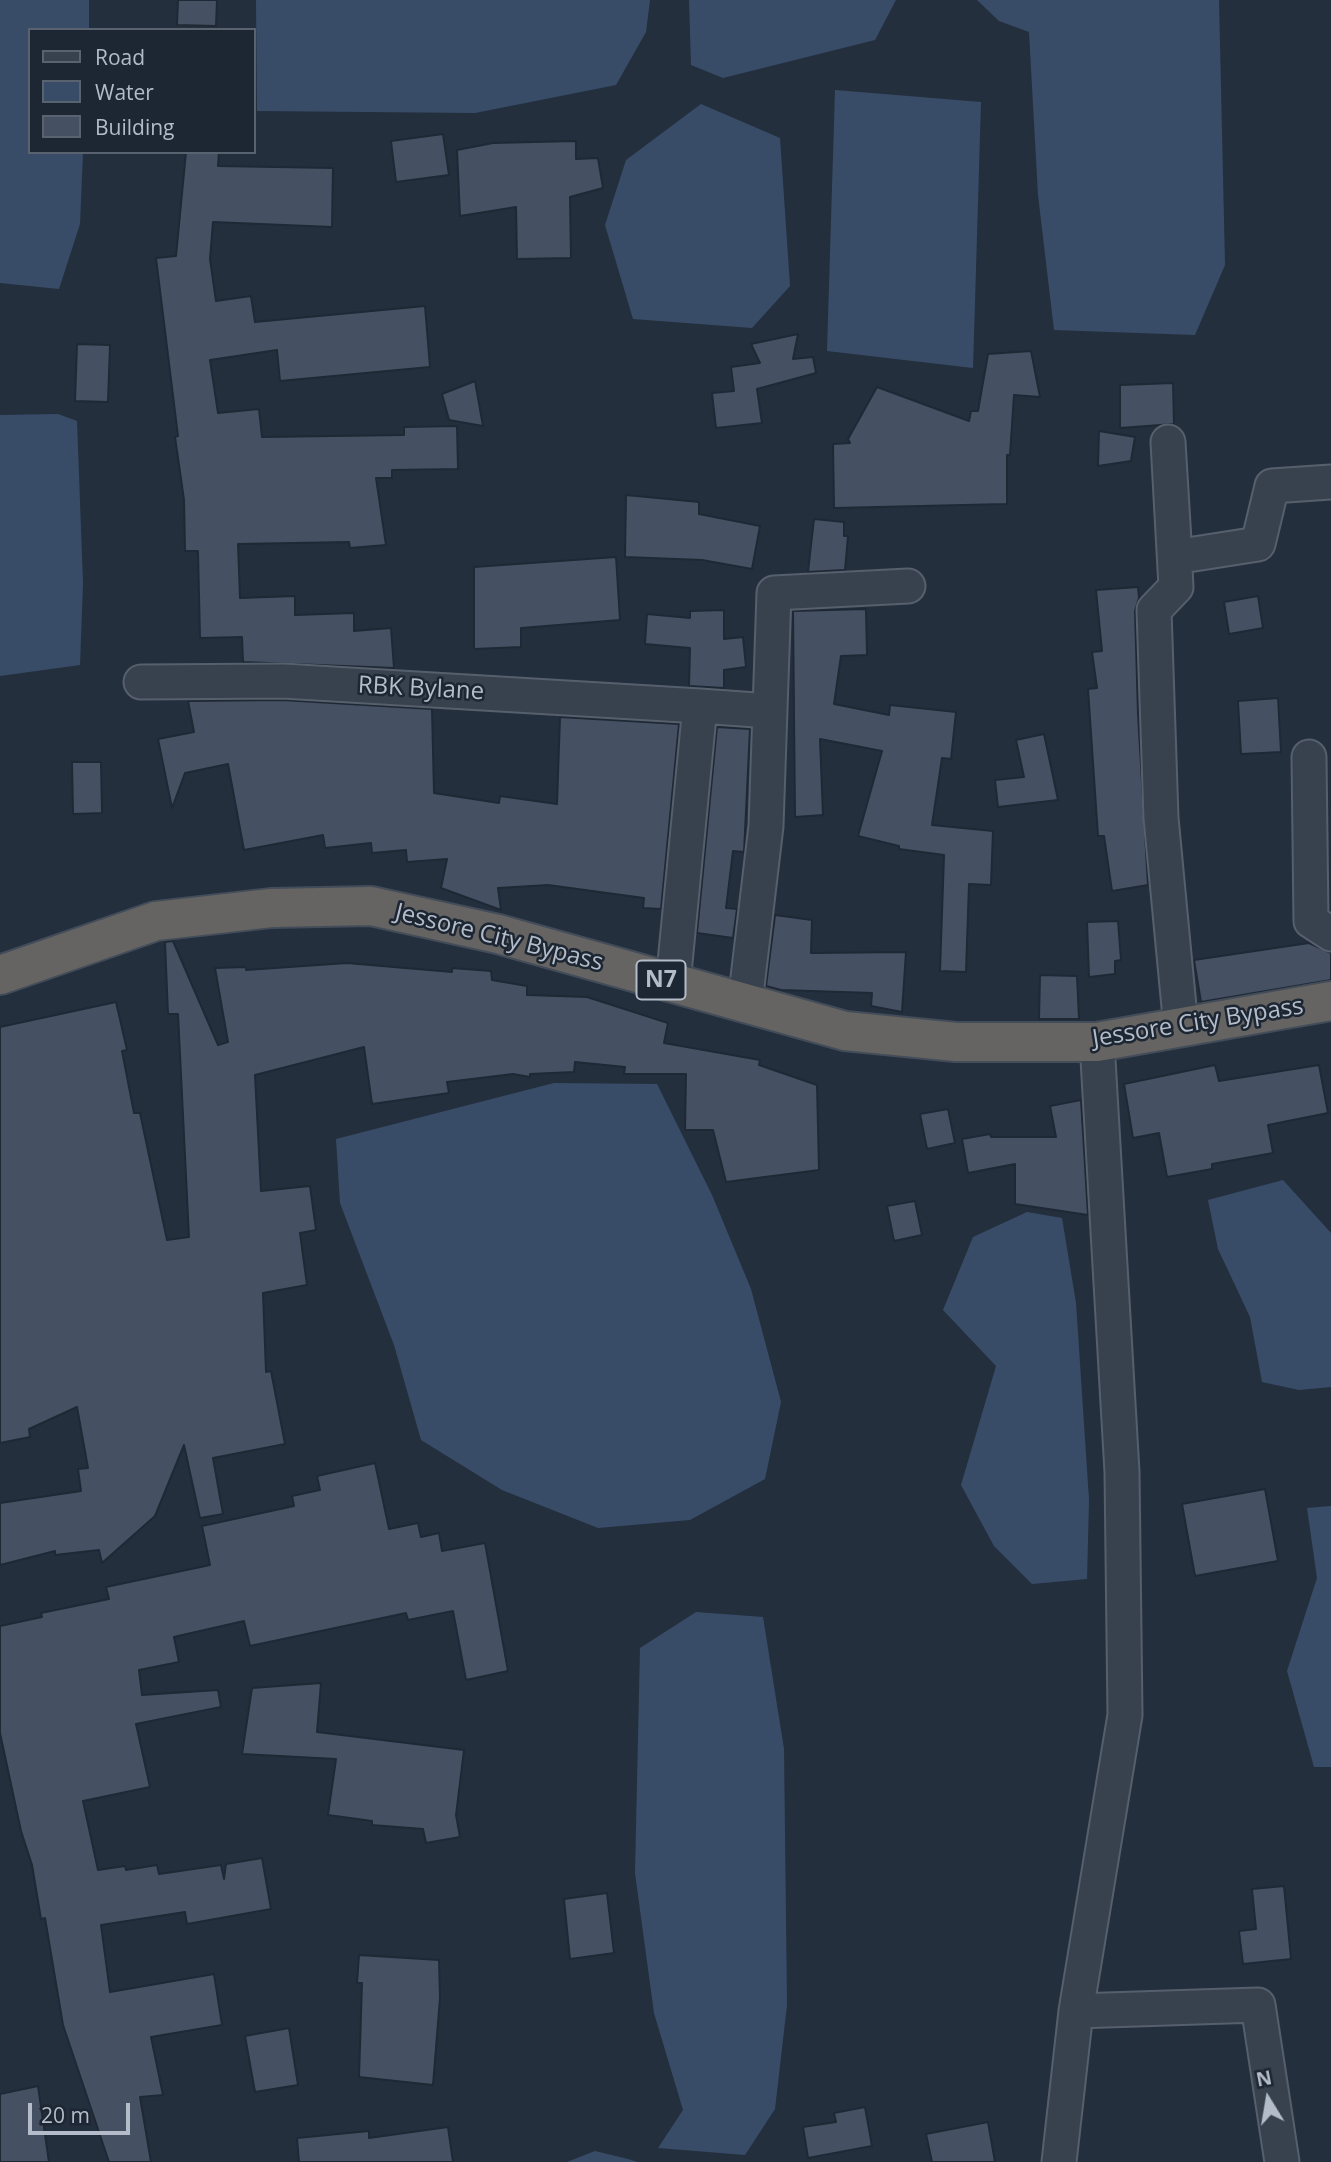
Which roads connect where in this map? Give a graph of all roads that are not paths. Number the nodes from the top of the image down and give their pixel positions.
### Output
1 (1331, 482) edge
2 (908, 586) dead end
3 (141, 682) dead end
4 (700, 706) junction
5 (770, 711) junction
6 (1309, 757) dead end
7 (1331, 934) edge
8 (0, 975) edge
9 (673, 983) junction
10 (1331, 1000) edge
11 (745, 1003) junction
12 (1181, 1028) junction
13 (1097, 1042) junction
14 (1076, 2011) junction
15 (1059, 2162) edge
16 (1282, 2162) edge

1 - 12 street
2 - 5 street
3 - 4 street, RBK Bylane
4 - 5 street, RBK Bylane
4 - 9 street
5 - 11 street
6 - 7 street
8 - 9 highway, Jessore City Bypass / N7
9 - 11 highway, Jessore City Bypass / N7
10 - 12 highway, Jessore City Bypass / N7
11 - 13 highway, Jessore City Bypass / N7
12 - 13 highway, Jessore City Bypass / N7
13 - 14 street
14 - 15 street
14 - 16 street

